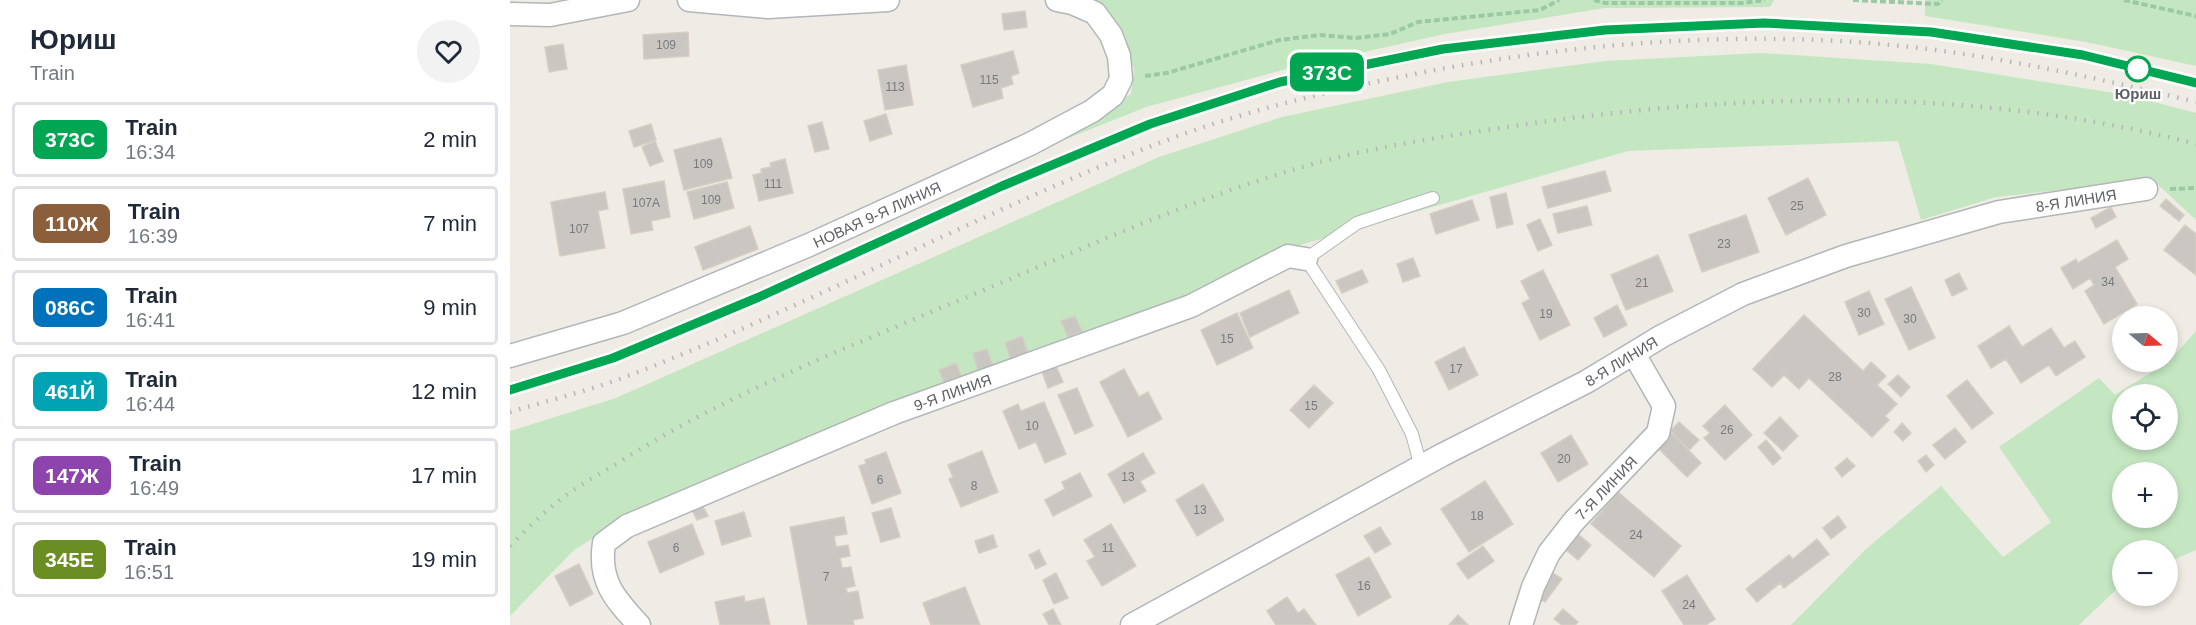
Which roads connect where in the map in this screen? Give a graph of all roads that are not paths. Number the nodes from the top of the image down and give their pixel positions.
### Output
1 (628, 0) edge
2 (689, 0) edge
3 (888, 0) edge
4 (1057, 0) edge
5 (861, 1) edge
6 (510, 14) edge
7 (2146, 189) dead end
8 (1433, 198) dead end
9 (1306, 259) junction
10 (1634, 354) junction
11 (510, 356) edge
12 (1421, 467) junction
13 (639, 625) edge
14 (1132, 625) edge
15 (1521, 625) edge

1 - 6 street
2 - 5 street
3 - 5 street
4 - 11 street, НОВАЯ 9-Я ЛИНИЯ
7 - 10 street, 8-Я ЛИНИЯ
8 - 9 lane
9 - 12 lane
9 - 13 street, 9-Я ЛИНИЯ
10 - 12 street, 8-Я ЛИНИЯ
10 - 15 street, 7-Я ЛИНИЯ
12 - 14 street, 8-Я ЛИНИЯ

